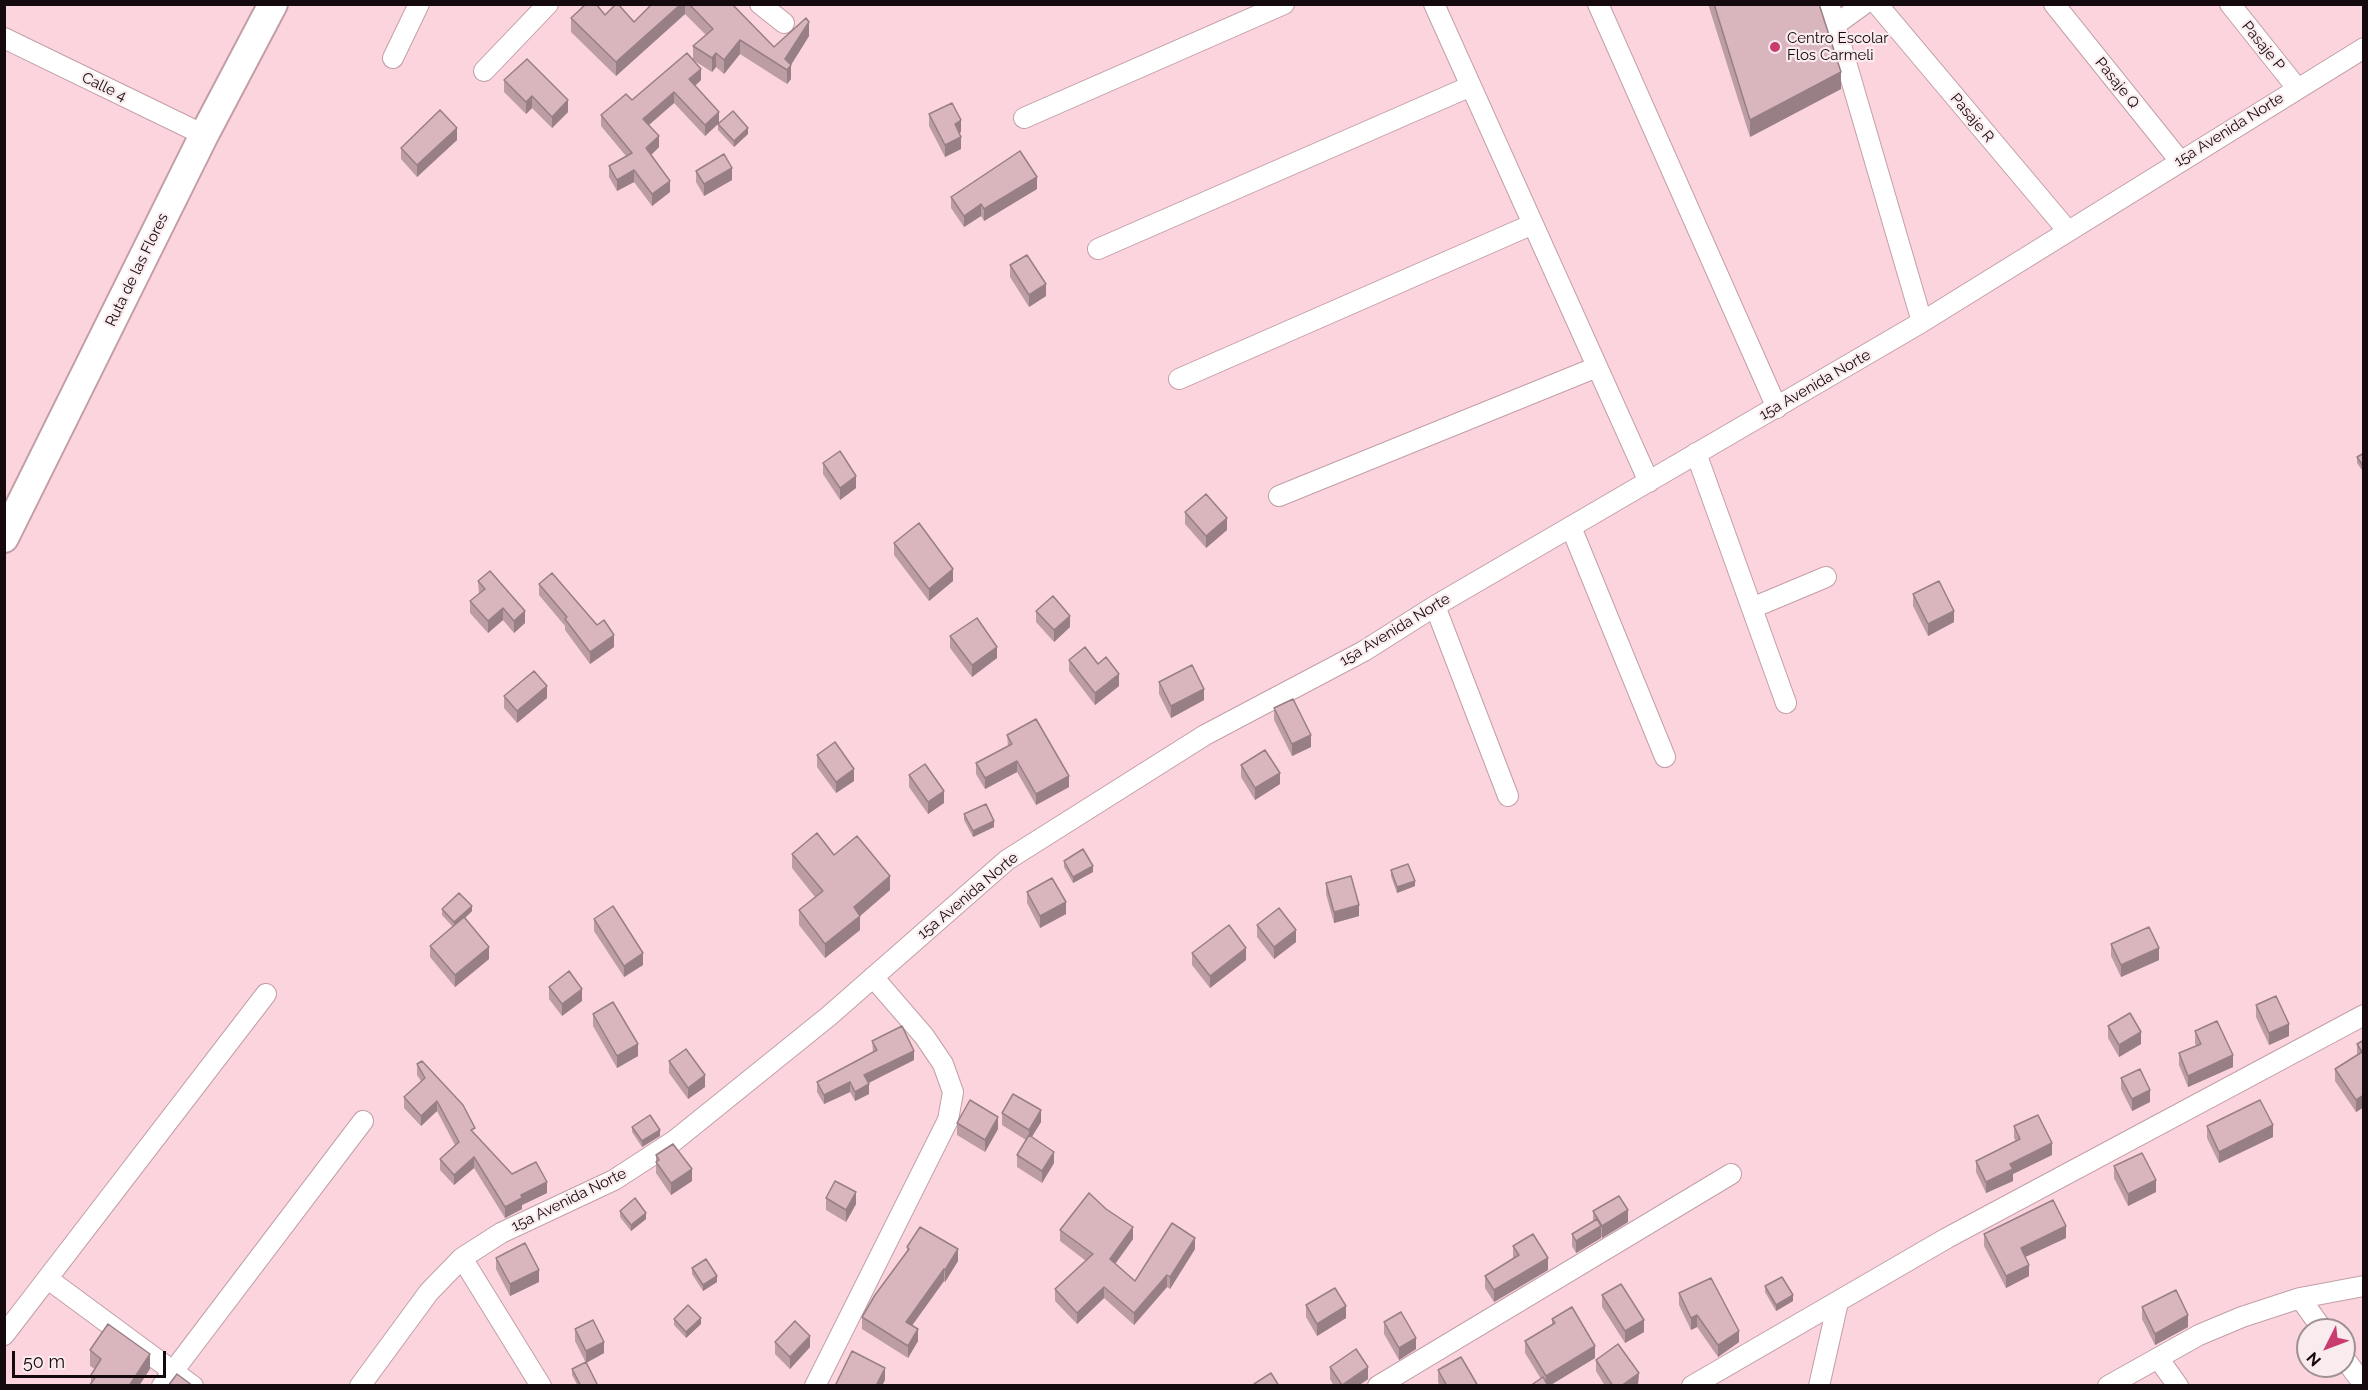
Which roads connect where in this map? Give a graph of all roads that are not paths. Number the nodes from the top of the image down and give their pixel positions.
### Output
1 (273, 4) edge
2 (419, 4) edge
3 (548, 4) edge
4 (760, 4) edge
5 (1284, 4) edge
6 (1434, 4) edge
7 (1598, 4) edge
8 (1829, 4) edge
9 (1864, 4) edge
10 (1877, 4) edge
11 (2055, 4) edge
12 (2230, 4) edge
13 (784, 23) dead end
14 (1835, 25) junction
15 (4, 38) edge
16 (2364, 48) edge
17 (393, 57) dead end
18 (484, 70) dead end
19 (1471, 86) junction
20 (2296, 88) junction
21 (1024, 118) dead end
22 (204, 135) junction
23 (2180, 161) junction
24 (1533, 224) junction
25 (2068, 231) junction
26 (1098, 249) dead end
27 (1922, 322) junction
28 (1597, 367) junction
29 (1179, 379) dead end
30 (1776, 408) junction
31 (1696, 453) junction
32 (1649, 482) junction
33 (1279, 496) dead end
34 (1571, 527) junction
35 (4, 538) edge
36 (1826, 577) dead end
37 (1435, 606) junction
38 (1752, 608) junction
39 (1786, 703) dead end
40 (1665, 757) dead end
41 (1509, 796) dead end
42 (873, 977) junction
43 (266, 994) dead end
44 (2364, 1015) edge
45 (363, 1121) dead end
46 (1731, 1174) dead end
47 (462, 1258) junction
48 (48, 1279) junction
49 (2364, 1286) edge
50 (2300, 1298) junction
51 (1838, 1302) junction
52 (2314, 1318) edge
53 (4, 1335) edge
54 (2158, 1358) junction
55 (167, 1378) edge
56 (193, 1386) edge
57 (360, 1386) edge
58 (541, 1386) edge
59 (815, 1386) edge
60 (1378, 1386) edge
61 (1692, 1386) edge
62 (1819, 1386) edge
63 (2108, 1386) edge
64 (2178, 1386) edge

1 - 22 main road, Ruta de las Flores
2 - 17 street
3 - 18 street
4 - 13 street
5 - 21 street
6 - 19 street
7 - 30 street
8 - 14 street
9 - 14 street
10 - 25 street, Pasaje R
11 - 23 street, Pasaje Q
12 - 20 street, Pasaje P
14 - 27 street
15 - 22 street, Calle 4
16 - 20 street, 15a Avenida Norte
19 - 24 street
19 - 26 street
20 - 23 street, 15a Avenida Norte
22 - 35 main road, Ruta de las Flores
23 - 25 street, 15a Avenida Norte
24 - 28 street
24 - 29 street
25 - 27 street, 15a Avenida Norte
27 - 30 street, 15a Avenida Norte
28 - 32 street
28 - 33 street
30 - 31 street, 15a Avenida Norte
31 - 32 street, 15a Avenida Norte
31 - 38 street
32 - 34 street, 15a Avenida Norte
34 - 37 street, 15a Avenida Norte
34 - 40 street
36 - 38 street
37 - 41 street
37 - 42 street, 15a Avenida Norte
38 - 39 street
42 - 47 street, 15a Avenida Norte
42 - 59 street
43 - 48 street
44 - 51 street
45 - 55 street
46 - 60 street
47 - 57 street, 15a Avenida Norte
47 - 58 street
48 - 53 street
48 - 55 street
49 - 50 street
50 - 52 street
50 - 54 street
51 - 61 street
51 - 62 street
54 - 63 street
54 - 64 street
55 - 56 street

